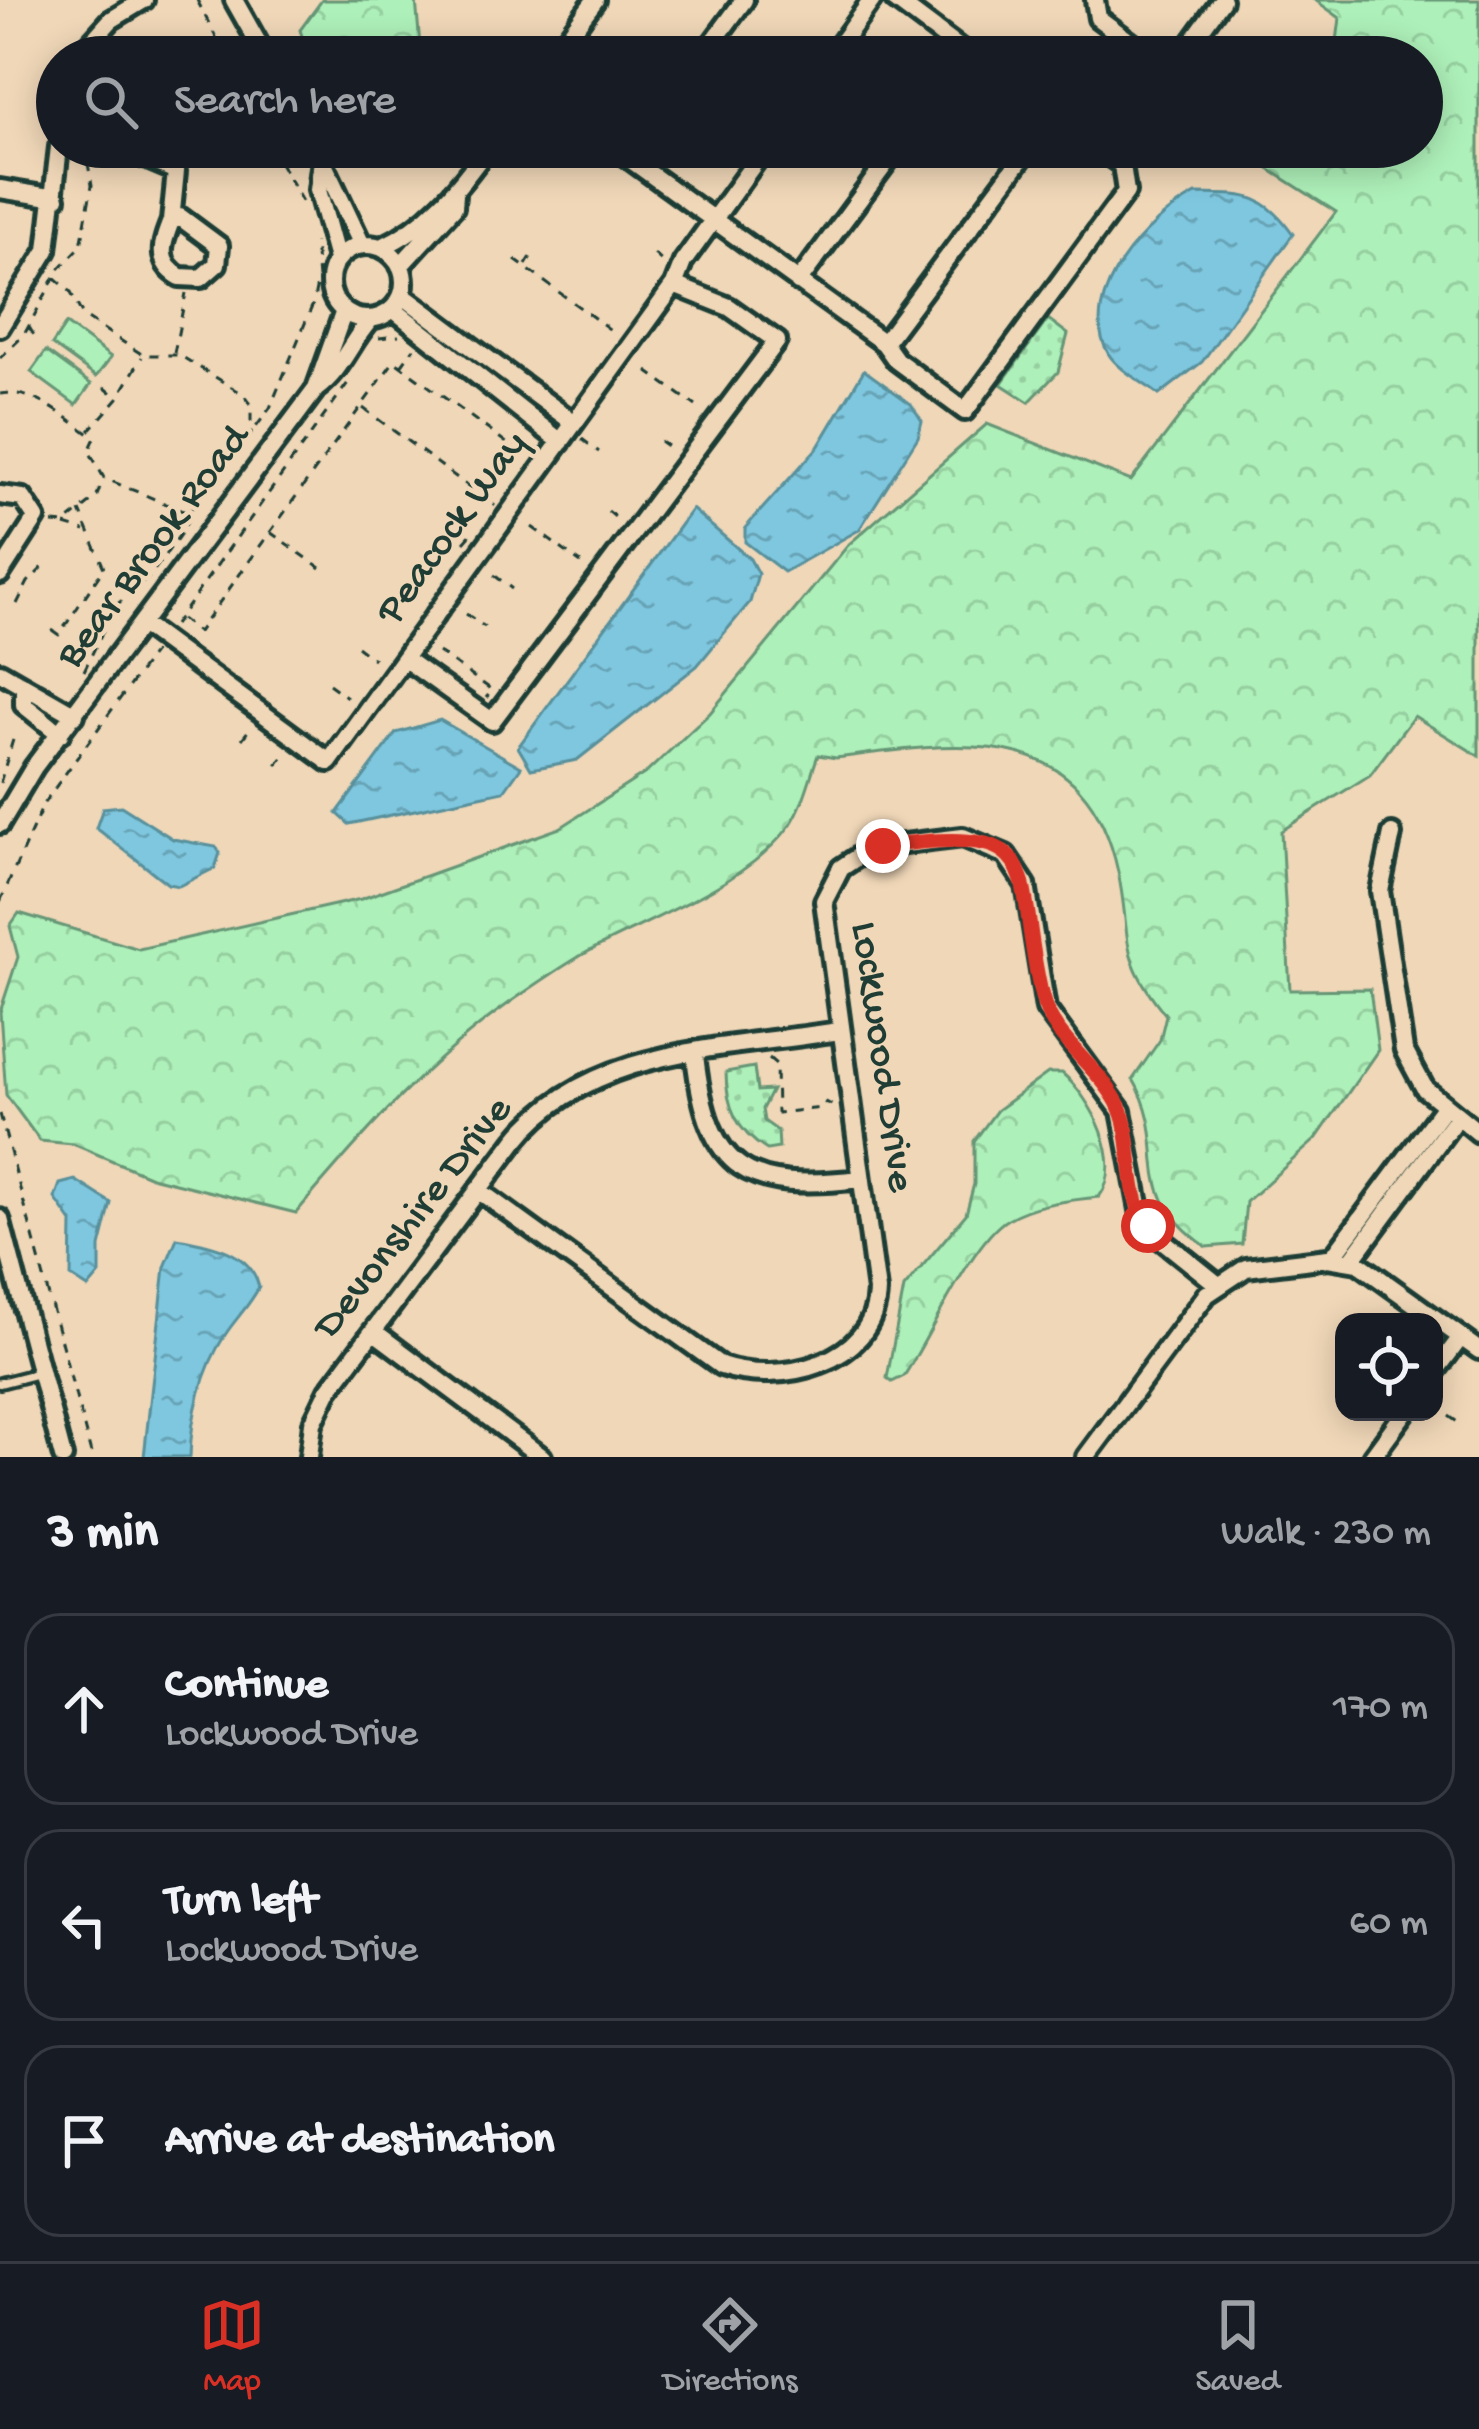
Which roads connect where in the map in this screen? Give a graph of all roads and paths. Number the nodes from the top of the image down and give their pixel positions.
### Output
1 (197, 0) edge
2 (233, 0) edge
3 (595, 0) edge
4 (744, 0) edge
5 (872, 0) edge
6 (895, 0) edge
7 (1222, 0) edge
8 (135, 2) edge
9 (1092, 2) edge
10 (1118, 33) junction
11 (93, 36) edge
12 (215, 36) edge
13 (254, 36) edge
14 (568, 36) edge
15 (717, 36) edge
16 (846, 36) edge
17 (942, 36) edge
18 (1116, 36) edge
19 (1122, 36) edge
20 (1196, 36) edge
21 (58, 168) edge
22 (169, 168) edge
23 (283, 168) edge
24 (319, 168) edge
25 (326, 168) edge
26 (473, 168) edge
27 (647, 168) edge
28 (751, 168) edge
29 (882, 168) edge
30 (1014, 168) edge
31 (1122, 168) edge
32 (0, 189) edge
33 (455, 194) junction
34 (56, 198) junction
35 (311, 216) dead end
36 (713, 220) junction
37 (171, 221) dead end
38 (314, 236) dead end
39 (362, 245) junction
40 (382, 248) junction
41 (654, 254) dead end
42 (532, 255) dead end
43 (337, 260) junction
44 (515, 260) dead end
45 (665, 264) dead end
46 (400, 266) junction
47 (525, 267) junction
48 (55, 278) dead end
49 (798, 282) junction
50 (674, 285) junction
51 (186, 293) dead end
52 (397, 302) junction
53 (344, 311) junction
54 (370, 320) junction
55 (29, 327) dead end
56 (0, 328) edge
57 (616, 334) dead end
58 (24, 335) dead end
59 (884, 343) junction
60 (368, 349) dead end
61 (143, 355) junction
62 (174, 355) junction
63 (401, 366) junction
64 (647, 371) dead end
65 (354, 373) dead end
66 (104, 387) dead end
67 (316, 389) junction
68 (0, 394) edge
69 (118, 398) junction
70 (696, 406) dead end
71 (361, 407) junction
72 (253, 417) junction
73 (262, 420) junction
74 (577, 430) junction
75 (88, 432) junction
76 (251, 437) junction
77 (660, 441) dead end
78 (561, 442) junction
79 (667, 446) dead end
80 (599, 452) dead end
81 (325, 456) junction
82 (526, 457) dead end
83 (334, 463) dead end
84 (104, 478) junction
85 (115, 483) junction
86 (102, 489) junction
87 (298, 494) junction
88 (0, 495) edge
89 (194, 500) junction
90 (307, 500) dead end
91 (181, 506) junction
92 (80, 511) junction
93 (608, 511) dead end
94 (488, 514) dead end
95 (189, 515) junction
96 (615, 517) dead end
97 (45, 521) dead end
98 (64, 524) junction
99 (532, 527) dead end
100 (87, 532) junction
101 (270, 532) junction
102 (473, 532) dead end
103 (464, 542) dead end
104 (581, 562) dead end
105 (42, 563) dead end
106 (246, 565) junction
107 (321, 568) dead end
108 (254, 571) dead end
109 (0, 574) edge
110 (494, 575) dead end
111 (512, 589) dead end
112 (81, 592) dead end
113 (87, 596) junction
114 (10, 597) dead end
115 (219, 603) junction
116 (227, 609) dead end
117 (466, 614) dead end
118 (179, 618) junction
119 (144, 626) junction
120 (484, 627) dead end
121 (52, 629) dead end
122 (163, 640) junction
123 (356, 646) dead end
124 (438, 652) dead end
125 (374, 659) dead end
126 (405, 659) junction
127 (0, 672) edge
128 (82, 674) dead end
129 (329, 683) dead end
130 (24, 690) junction
131 (347, 697) dead end
132 (484, 700) dead end
133 (75, 716) junction
134 (98, 716) dead end
135 (103, 721) junction
136 (248, 731) dead end
137 (15, 733) dead end
138 (60, 734) junction
139 (242, 739) dead end
140 (283, 757) dead end
141 (278, 765) dead end
142 (0, 783) edge
143 (0, 824) edge
144 (1393, 834) dead end
145 (0, 902) edge
146 (839, 1031) junction
147 (694, 1055) junction
148 (772, 1071) dead end
149 (822, 1108) dead end
150 (1451, 1112) junction
151 (0, 1114) edge
152 (1479, 1133) edge
153 (861, 1179) junction
154 (478, 1190) junction
155 (0, 1219) edge
156 (1342, 1259) junction
157 (6, 1266) edge
158 (1217, 1283) junction
159 (374, 1331) junction
160 (1461, 1337) junction
161 (1479, 1350) edge
162 (1443, 1360) edge
163 (40, 1373) junction
164 (0, 1383) edge
165 (1443, 1412) edge
166 (1399, 1421) edge
167 (1462, 1426) dead end
168 (1378, 1455) edge
169 (63, 1457) edge
170 (92, 1457) edge
171 (309, 1457) edge
172 (542, 1457) edge
173 (1086, 1457) edge

1 - 12 path
2 - 13 street
3 - 14 street
4 - 15 street
5 - 16 street
6 - 17 street
7 - 20 street
8 - 11 street
9 - 10 street
10 - 18 street
10 - 19 street
21 - 34 street
22 - 37 street
23 - 35 path
24 - 43 street
25 - 39 street
26 - 33 street
27 - 36 street
28 - 36 street, Peacock Way
29 - 49 street
30 - 59 street
31 - 59 street
32 - 34 street
33 - 40 street
33 - 46 street
34 - 56 street
36 - 49 street
36 - 50 street, Peacock Way
38 - 73 path
39 - 40 street
39 - 43 street
40 - 46 street
41 - 45 path
42 - 47 path
43 - 53 street
44 - 47 path
46 - 52 street
47 - 57 path
48 - 61 path
49 - 59 street
50 - 74 street, Peacock Way
50 - 126 street
51 - 62 path
52 - 54 street
52 - 74 street
52 - 78 street
53 - 54 street
53 - 67 street
54 - 67 street, Bear Brook Road
55 - 58 path
60 - 63 path
61 - 62 path
61 - 69 path
62 - 72 path
63 - 71 path
63 - 82 path
64 - 70 path
65 - 118 path
66 - 69 path
67 - 119 street, Bear Brook Road
68 - 75 path
69 - 75 path
71 - 81 path
71 - 94 path
72 - 73 path
72 - 76 path
73 - 76 path
74 - 78 street, Peacock Way
74 - 80 path
75 - 84 path
76 - 89 path
77 - 79 path
78 - 126 street, Peacock Way
81 - 83 path
81 - 87 path
84 - 85 path
84 - 86 path
85 - 86 path
85 - 91 path
86 - 92 path
87 - 90 path
87 - 101 path
88 - 109 street
89 - 91 path
89 - 95 path
91 - 95 path
92 - 98 path
92 - 100 path
93 - 96 path
95 - 128 path
97 - 98 path
98 - 100 path
99 - 104 path
100 - 113 path
101 - 106 path
101 - 107 path
102 - 103 path
105 - 114 path
106 - 108 path
106 - 115 path
110 - 111 path
112 - 113 path
113 - 121 path
115 - 116 path
115 - 118 path
117 - 120 path
118 - 122 path
119 - 122 street, Peacock Way
119 - 133 street, Bear Brook Road
122 - 126 street, Peacock Way
122 - 135 path
123 - 125 path
124 - 132 path
127 - 130 street
129 - 131 path
130 - 133 street
130 - 138 street
133 - 138 street, Bear Brook Road
134 - 135 path
135 - 145 path
136 - 139 path
137 - 142 path
138 - 143 street, Bear Brook Road
140 - 141 path
144 - 150 street
146 - 147 street, Devonshire Drive
146 - 153 street, Lockwood Drive
146 - 158 street, Lockwood Drive
147 - 153 street
147 - 154 street, Devonshire Drive
148 - 149 path
150 - 152 street
150 - 156 street
151 - 170 path
153 - 154 street, Lockwood Drive
154 - 159 street, Devonshire Drive
155 - 157 street
156 - 158 street
156 - 160 street
157 - 163 street
158 - 173 street
159 - 171 street, Devonshire Drive
159 - 172 street
160 - 161 street
160 - 162 street
163 - 164 lane
163 - 169 street
165 - 167 path
166 - 168 street

